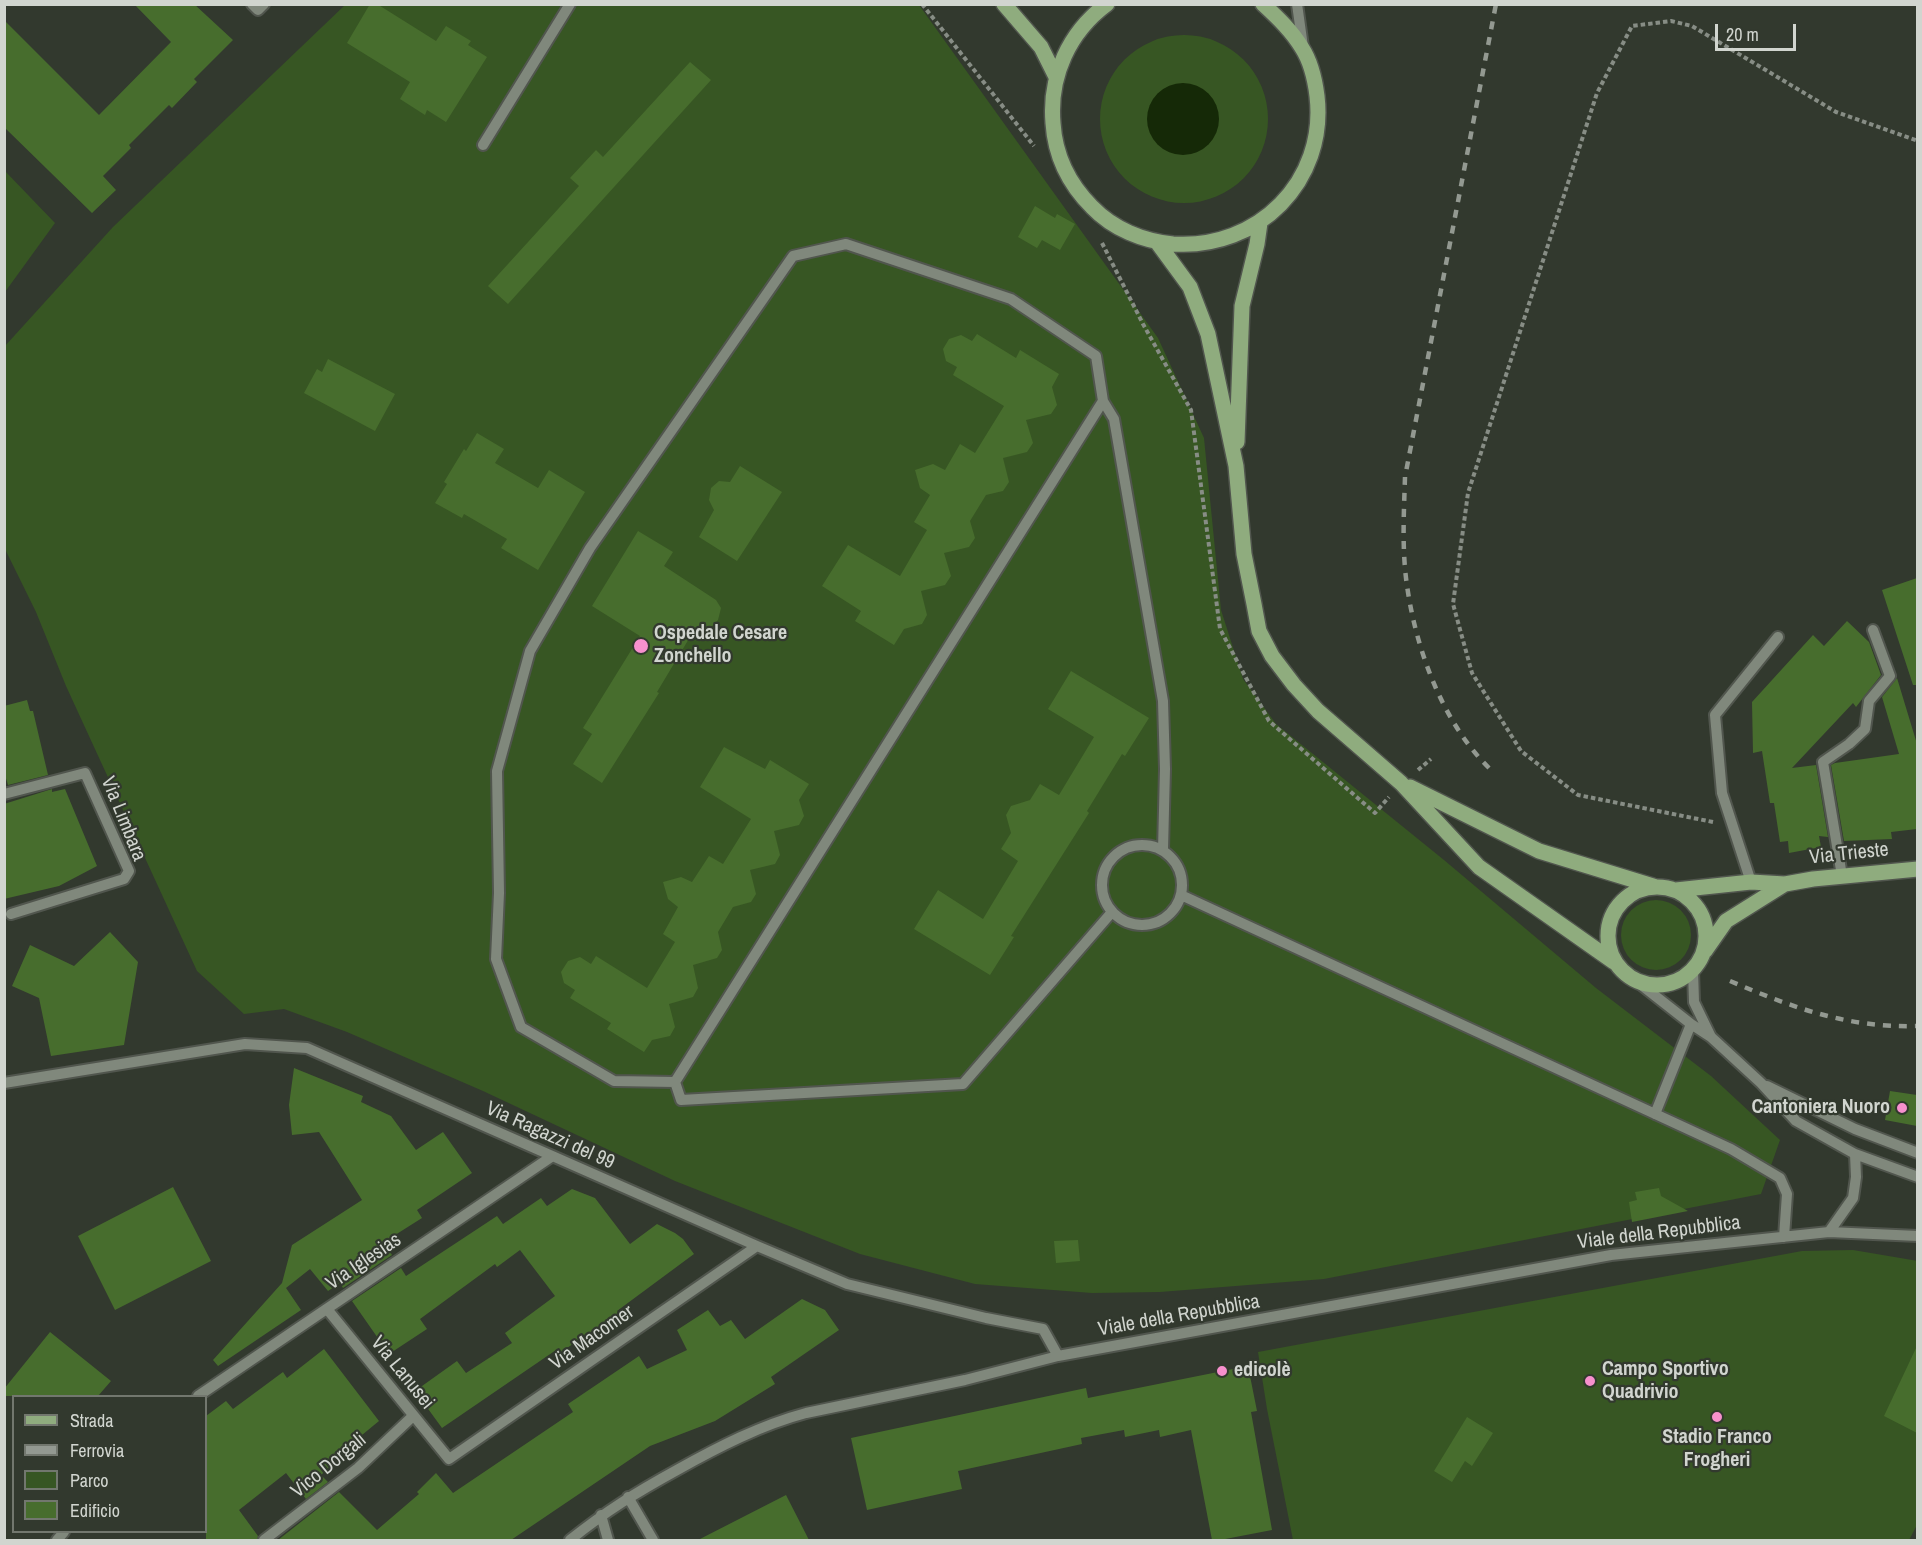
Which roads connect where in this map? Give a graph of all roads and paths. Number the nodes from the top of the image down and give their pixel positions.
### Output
1 (252, 4) edge
2 (264, 4) edge
3 (570, 4) edge
4 (922, 4) edge
5 (1004, 4) edge
6 (1263, 4) edge
7 (1297, 4) edge
8 (1096, 7) edge
9 (1303, 50) junction
10 (1056, 77) junction
11 (1917, 141) edge
12 (483, 145) dead end
13 (1036, 150) dead end
14 (1260, 223) junction
15 (1098, 234) dead end
16 (1157, 242) junction
17 (1103, 401) junction
18 (1236, 466) junction
19 (1873, 630) dead end
20 (1778, 637) dead end
21 (1431, 759) dead end
22 (1401, 783) junction
23 (4, 794) edge
24 (1731, 826) junction
25 (1163, 850) junction
26 (1917, 868) edge
27 (1842, 876) junction
28 (1751, 882) junction
29 (1785, 884) junction
30 (1654, 886) junction
31 (1676, 890) junction
32 (1181, 895) junction
33 (1112, 912) junction
34 (10, 914) dead end
35 (1704, 953) junction
36 (1614, 962) junction
37 (1693, 970) junction
38 (1635, 980) junction
39 (1691, 1024) junction
40 (1711, 1037) junction
41 (675, 1082) junction
42 (4, 1083) edge
43 (1761, 1083) junction
44 (1655, 1114) junction
45 (1917, 1153) edge
46 (1855, 1154) junction
47 (551, 1157) junction
48 (1917, 1177) edge
49 (1829, 1232) junction
50 (1917, 1236) edge
51 (1784, 1237) junction
52 (757, 1246) junction
53 (327, 1309) junction
54 (1058, 1356) junction
55 (199, 1395) edge
56 (413, 1416) junction
57 (448, 1459) joint
58 (628, 1497) junction
59 (601, 1515) junction
60 (264, 1540) edge
61 (570, 1540) edge
62 (608, 1540) edge
63 (653, 1540) edge

1 - 2 street
3 - 12 street
4 - 13 path
5 - 10 main road
6 - 9 main road
7 - 9 street
8 - 10 main road
9 - 14 main road
10 - 16 main road
11 - 24 path
14 - 16 main road
14 - 18 main road
15 - 22 path
16 - 18 main road
17 - 25 street
17 - 41 street
17 - 41 street
18 - 22 main road
19 - 27 street
20 - 24 street
21 - 22 path
22 - 30 main road
22 - 36 main road
23 - 34 street, Via Limbara
24 - 28 street
25 - 32 street
25 - 33 street
26 - 27 main road, Via Trieste
27 - 29 main road, Via Trieste
28 - 29 main road, Via Trieste
28 - 31 main road, Via Trieste
29 - 35 main road, Via Trieste
30 - 31 main road
30 - 36 main road
31 - 35 main road
32 - 33 street
32 - 44 street
33 - 41 street
35 - 37 main road
36 - 38 main road
37 - 38 main road
37 - 40 street
38 - 39 street
39 - 40 street
39 - 44 street
40 - 43 street
42 - 47 street, Via Ragazzi del 99
43 - 45 street
43 - 46 street
44 - 51 street
46 - 48 street
46 - 49 street
47 - 52 street, Via Ragazzi del 99
47 - 53 street, Via Iglesias
49 - 50 street, Viale della Repubblica
49 - 51 street, Viale della Repubblica
51 - 54 street, Viale della Repubblica
52 - 54 street, Via Ragazzi del 99
52 - 57 street, Via Macomer
53 - 55 street, Via Iglesias
53 - 56 street, Via Lanusei
54 - 58 street, Viale della Repubblica
56 - 57 street, Via Lanusei
56 - 60 street, Vico Dorgali
58 - 59 street, Viale della Repubblica
58 - 63 street
59 - 61 street, Viale della Repubblica
59 - 62 street

